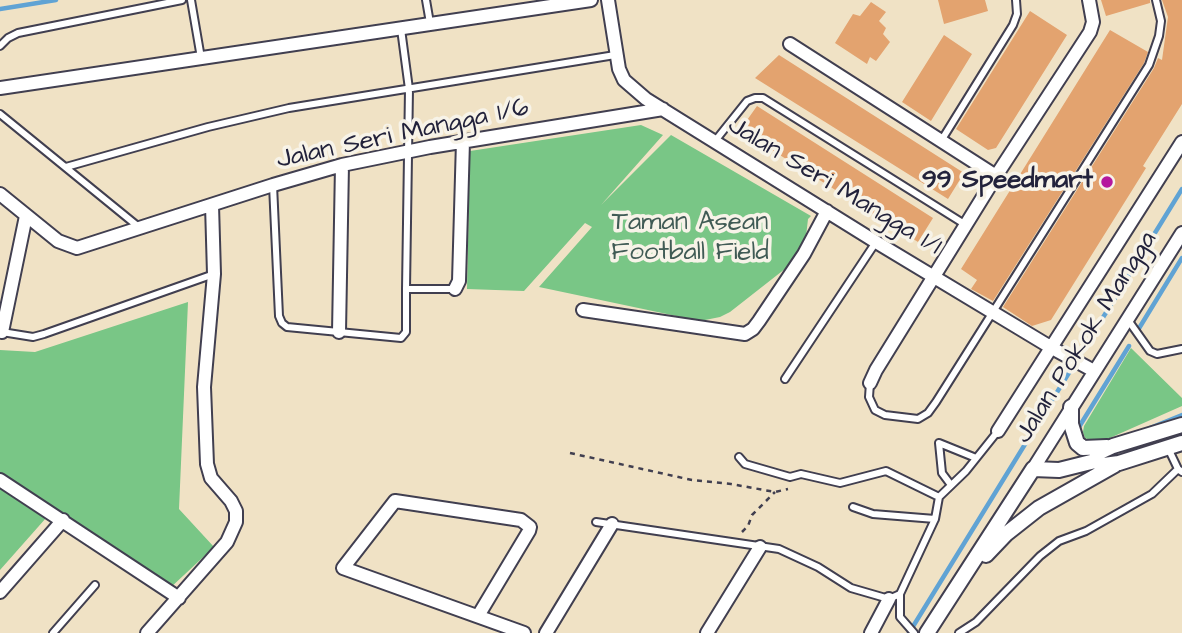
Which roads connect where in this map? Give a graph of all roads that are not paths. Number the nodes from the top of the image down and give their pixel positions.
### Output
1 (182, 0) edge
2 (191, 0) edge
3 (426, 0) edge
4 (591, 0) edge
5 (608, 0) edge
6 (1016, 0) edge
7 (1089, 0) edge
8 (1156, 0) edge
9 (430, 23) junction
10 (401, 27) junction
11 (790, 44) dead end
12 (0, 46) edge
13 (615, 55) junction
14 (201, 58) junction
15 (0, 88) edge
16 (409, 89) junction
17 (663, 109) junction
18 (0, 114) edge
19 (463, 141) junction
20 (715, 141) junction
21 (941, 141) junction
22 (1182, 142) edge
23 (410, 152) junction
24 (342, 165) junction
25 (66, 167) junction
26 (996, 176) junction
27 (273, 185) junction
28 (0, 194) edge
29 (212, 205) junction
30 (827, 211) junction
31 (26, 216) junction
32 (966, 225) junction
33 (140, 228) junction
34 (1182, 233) edge
35 (876, 242) junction
36 (214, 274) junction
37 (936, 276) junction
38 (407, 289) junction
39 (454, 289) joint
40 (583, 310) dead end
41 (992, 311) junction
42 (1128, 320) junction
43 (1, 332) edge
44 (339, 332) junction
45 (1052, 348) junction
46 (1182, 349) edge
47 (1089, 368) junction
48 (785, 379) dead end
49 (870, 383) joint
50 (1071, 407) junction
51 (1182, 425) edge
52 (999, 431) joint
53 (1175, 445) edge
54 (1113, 446) junction
55 (739, 457) dead end
56 (976, 458) junction
57 (1095, 461) junction
58 (1119, 463) junction
59 (1033, 469) junction
60 (1180, 470) edge
61 (0, 480) edge
62 (951, 485) junction
63 (939, 497) junction
64 (853, 507) dead end
65 (935, 519) junction
66 (63, 520) junction
67 (596, 522) dead end
68 (612, 524) junction
69 (760, 547) junction
70 (961, 582) junction
71 (95, 585) dead end
72 (0, 592) edge
73 (895, 597) junction
74 (179, 598) junction
75 (478, 616) junction
76 (926, 632) edge
77 (53, 633) edge
78 (147, 633) edge
79 (524, 633) edge
80 (546, 633) edge
81 (707, 633) edge
82 (871, 633) edge
83 (959, 633) edge

1 - 12 lane
2 - 14 lane
3 - 9 lane
4 - 9 street
5 - 13 street, Jalan Seri Mangga 1/1
6 - 21 lane
7 - 26 street
8 - 41 lane
9 - 10 street
10 - 14 street
10 - 16 lane
11 - 21 street
13 - 16 lane
13 - 17 street, Jalan Seri Mangga 1/1
14 - 15 street
16 - 23 lane
16 - 25 lane
17 - 19 street, Jalan Seri Mangga 1/6
17 - 20 street, Jalan Seri Mangga 1/1
18 - 25 lane
19 - 23 street, Jalan Seri Mangga 1/6
19 - 39 street
20 - 30 street, Jalan Seri Mangga 1/1
20 - 32 lane
21 - 26 street
22 - 45 street
23 - 24 street, Jalan Seri Mangga 1/6
23 - 38 lane
24 - 27 street, Jalan Seri Mangga 1/6
24 - 44 street
25 - 33 lane
26 - 32 street
27 - 29 street, Jalan Seri Mangga 1/6
27 - 44 lane
28 - 31 street
29 - 33 street, Jalan Seri Mangga 1/6
29 - 36 street
30 - 35 street, Jalan Seri Mangga 1/1
30 - 40 street
31 - 33 street, Jalan Seri Mangga 1/6
31 - 43 street
32 - 37 street
34 - 42 street, Jalan Pokok Mangga
35 - 37 street, Jalan Seri Mangga 1/1
35 - 48 lane
36 - 43 lane
36 - 74 street
37 - 41 street, Jalan Seri Mangga 1/1
37 - 49 street
38 - 39 lane
38 - 44 lane
41 - 45 street, Jalan Seri Mangga 1/1
41 - 49 lane
42 - 46 lane
42 - 47 street, Jalan Pokok Mangga
45 - 47 street, Jalan Seri Mangga 1/1
45 - 52 street
47 - 50 street, Jalan Pokok Mangga
50 - 54 street
50 - 59 street, Jalan Pokok Mangga
51 - 54 street, Jalan Pokok Mangga
52 - 56 lane
53 - 58 street, Jalan Pokok Mangga
53 - 60 lane
54 - 57 street, Jalan Pokok Mangga
55 - 63 lane
56 - 62 lane
56 - 62 lane
57 - 58 street, Jalan Pokok Mangga
57 - 59 street, Jalan Pokok Mangga
58 - 70 street
59 - 70 street, Jalan Pokok Mangga
60 - 83 lane
61 - 66 street
62 - 63 lane
63 - 65 lane
64 - 65 lane
65 - 73 lane
66 - 72 street
66 - 74 street
67 - 68 lane
68 - 69 lane
68 - 80 street
69 - 73 lane
69 - 81 street
70 - 76 street, Jalan Pokok Mangga
71 - 77 lane
73 - 76 lane
73 - 82 street
74 - 78 street
75 - 75 street
75 - 79 street

